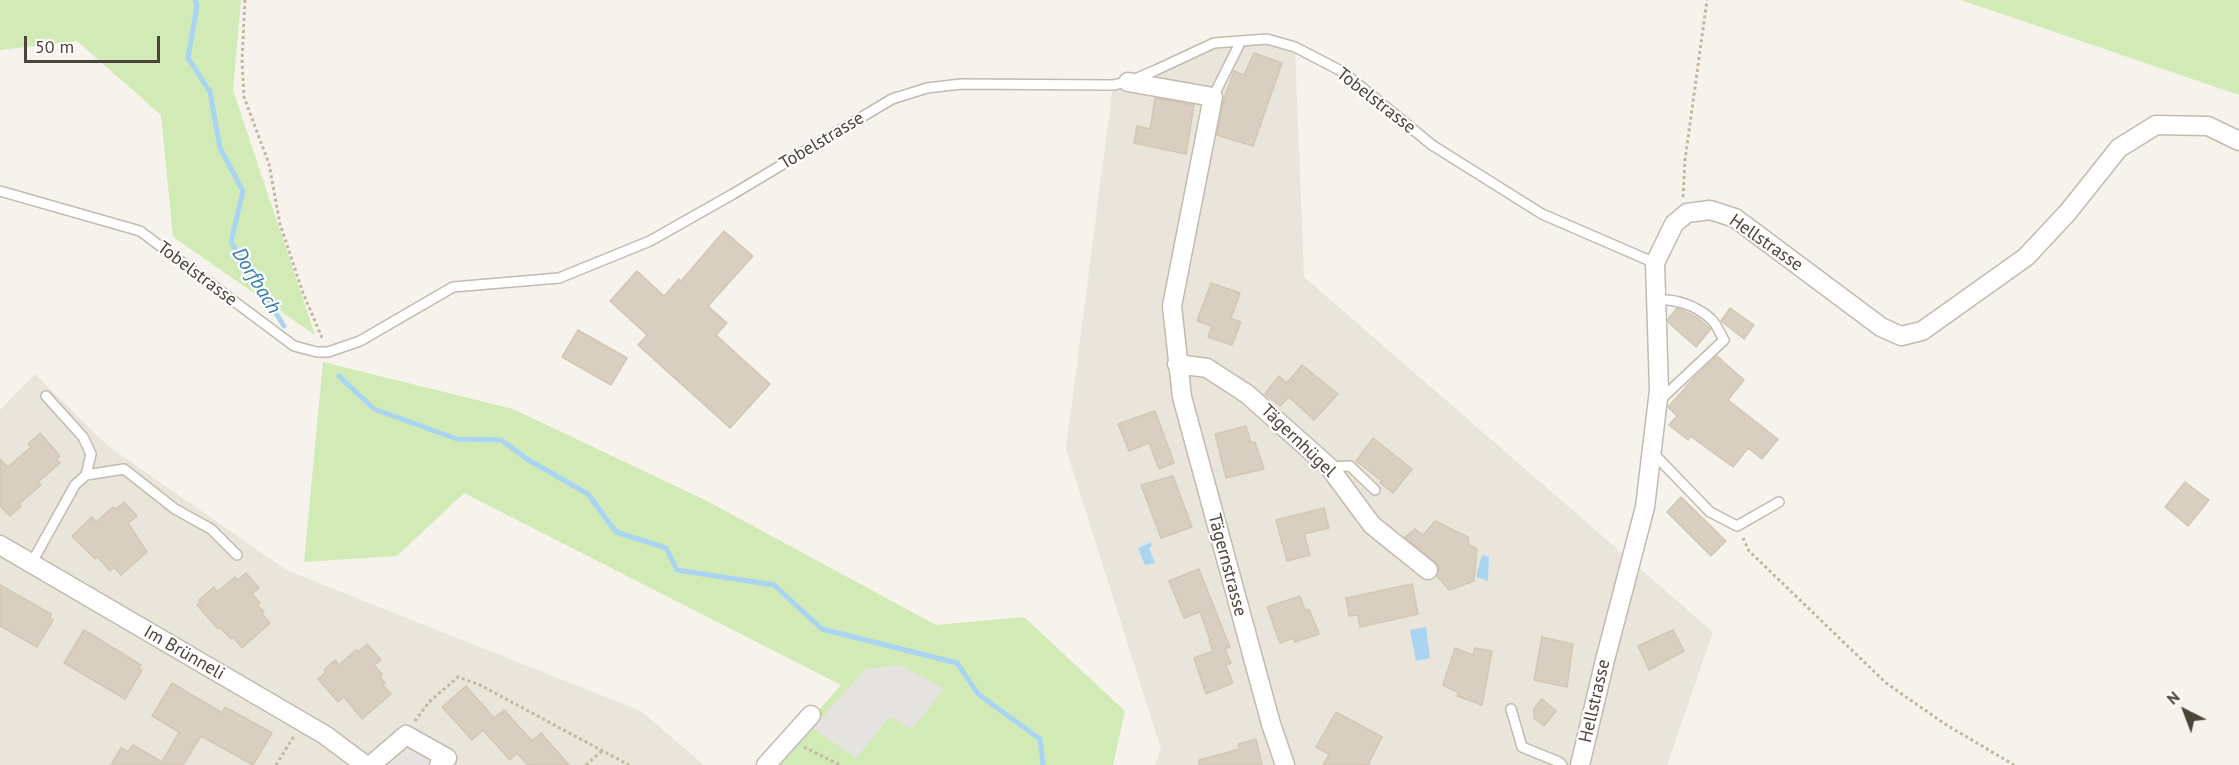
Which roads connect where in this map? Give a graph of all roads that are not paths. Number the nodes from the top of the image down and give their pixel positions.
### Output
1 (1241, 40) junction
2 (1128, 82) junction
3 (1213, 97) junction
4 (2239, 141) edge
5 (0, 191) edge
6 (1655, 263) junction
7 (1656, 300) junction
8 (1177, 364) junction
9 (46, 396) dead end
10 (1658, 403) junction
11 (1652, 452) junction
12 (1329, 467) junction
13 (86, 475) junction
14 (1375, 490) dead end
15 (1779, 502) dead end
16 (0, 545) edge
17 (237, 555) dead end
18 (31, 564) junction
19 (1428, 570) dead end
20 (1511, 708) dead end
21 (811, 715) dead end
22 (365, 765) edge
23 (371, 765) edge
24 (439, 765) edge
25 (766, 765) edge
26 (1284, 765) edge
27 (1562, 765) edge
28 (1580, 765) edge

1 - 2 lane, Tobelstrasse
1 - 3 lane
1 - 6 lane, Tobelstrasse
2 - 3 street
2 - 5 lane, Tobelstrasse
3 - 8 street, Tägernstrasse
4 - 6 street, Hellstrasse
6 - 7 street, Hellstrasse
7 - 10 street, Hellstrasse
7 - 10 lane
8 - 12 street, Tägernhügel
8 - 26 street, Tägernstrasse
9 - 13 lane
10 - 11 street, Hellstrasse
11 - 15 lane
11 - 28 street, Hellstrasse
12 - 14 lane
12 - 19 street, Tägernhügel
13 - 17 lane
13 - 18 lane
16 - 18 street, Im Brünneli
18 - 22 street, Im Brünneli
20 - 27 lane
21 - 25 street
23 - 24 street

